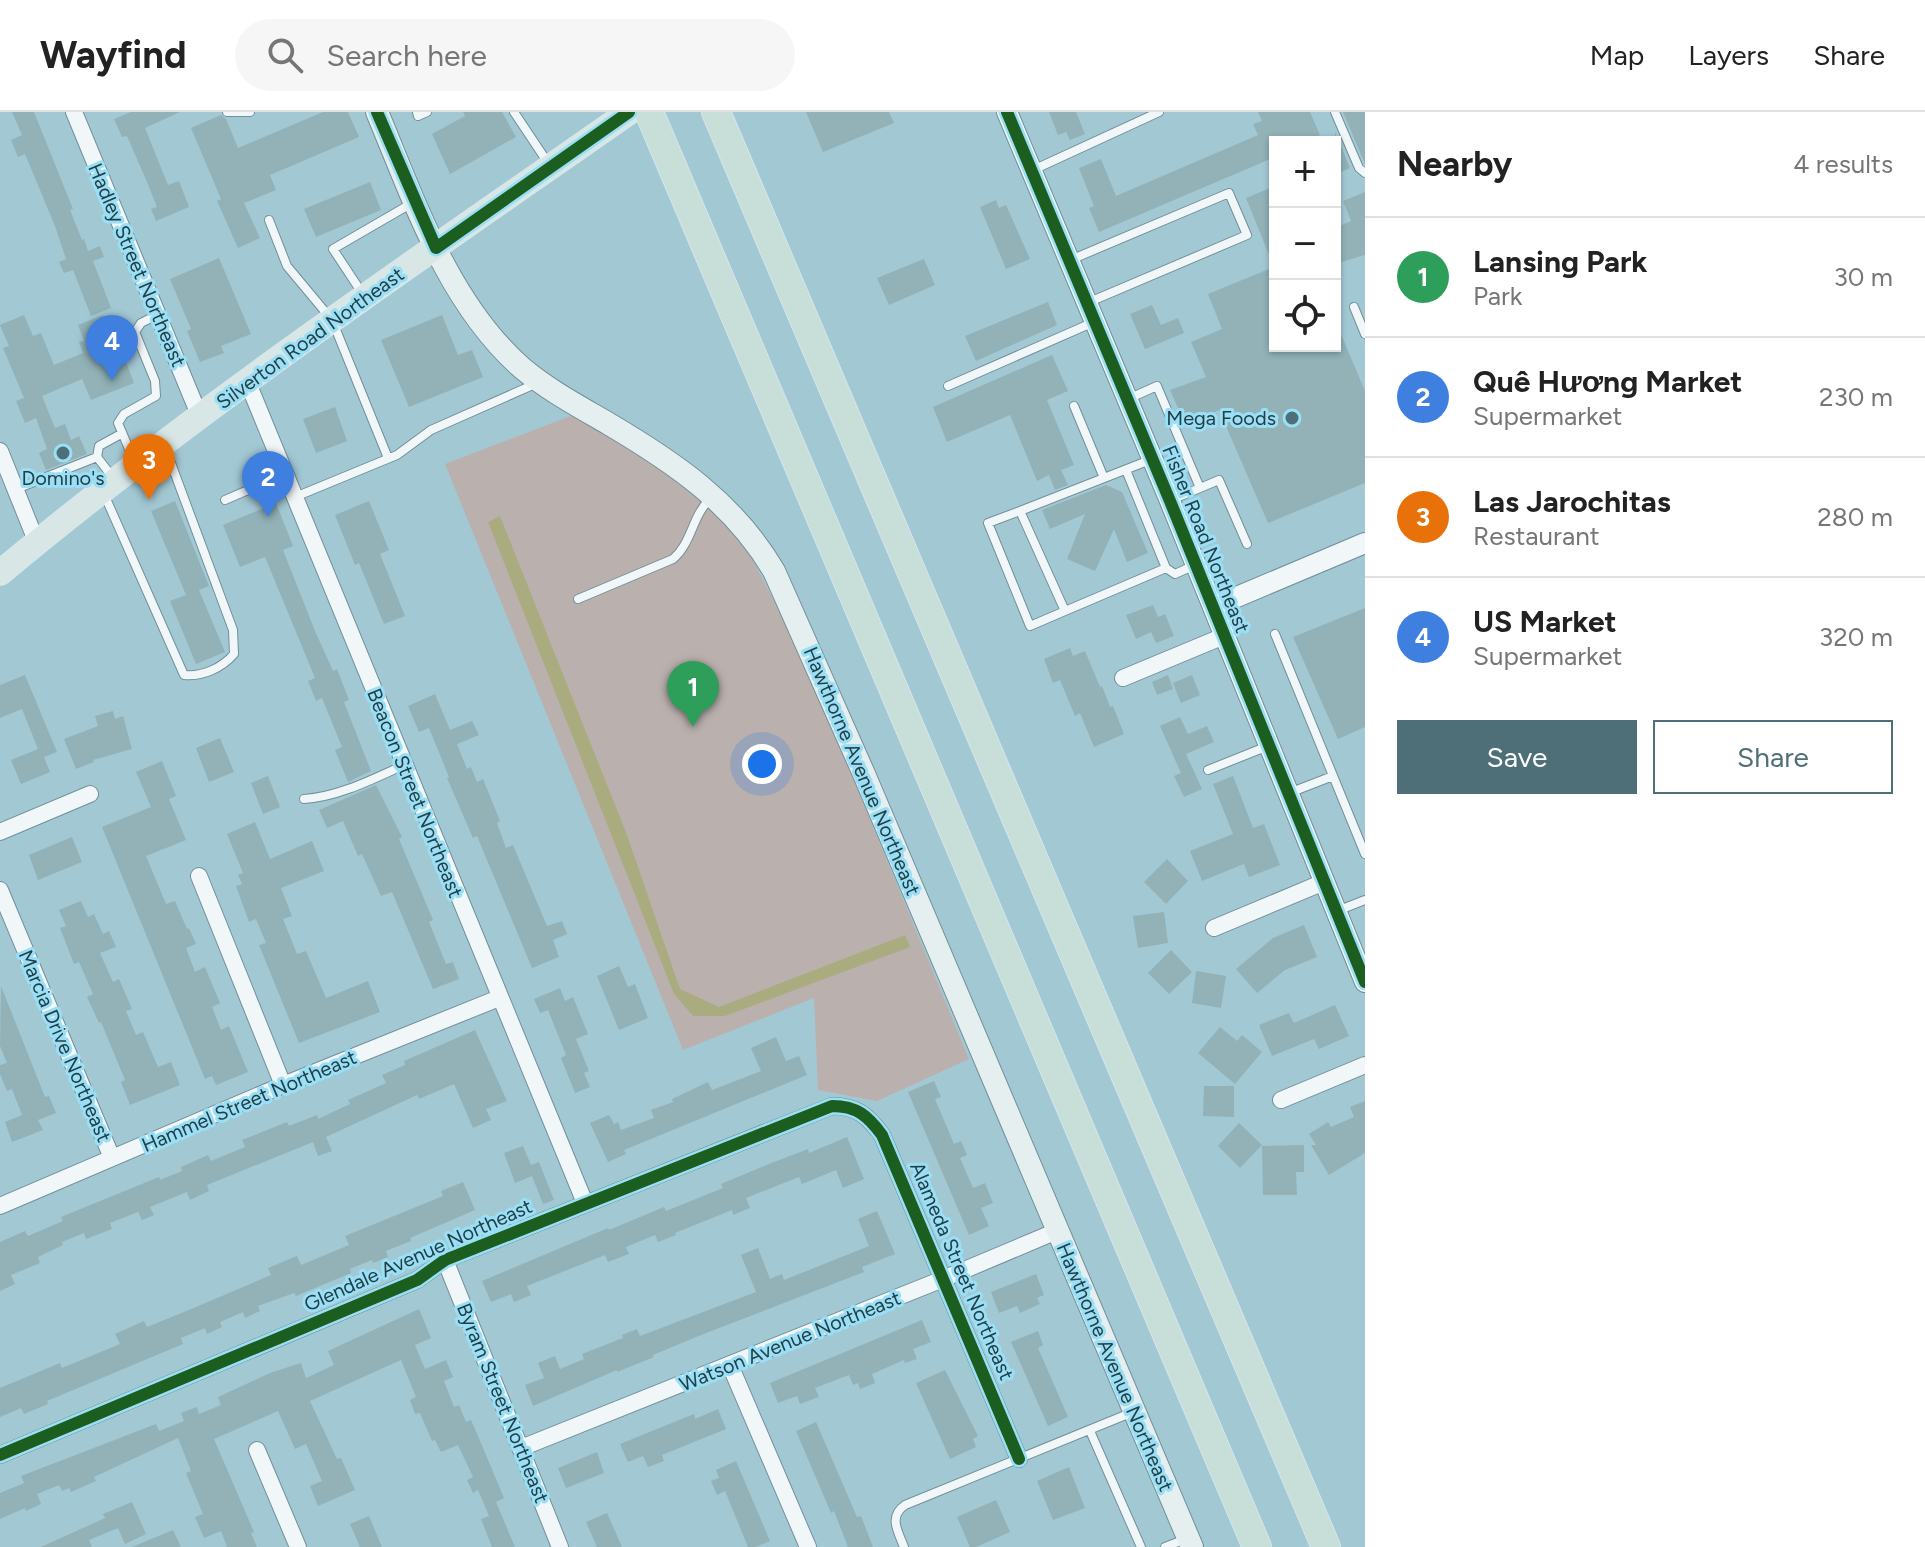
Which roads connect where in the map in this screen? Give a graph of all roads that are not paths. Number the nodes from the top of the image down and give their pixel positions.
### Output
1 (74, 112) edge
2 (227, 112) edge
3 (250, 112) edge
4 (377, 112) edge
5 (417, 112) edge
6 (427, 112) edge
7 (514, 112) edge
8 (629, 112) edge
9 (649, 112) edge
10 (1007, 112) edge
11 (1159, 112) edge
12 (1335, 112) edge
13 (721, 124) edge
14 (551, 167) junction
15 (1030, 171) junction
16 (1365, 173) edge
17 (415, 202) junction
18 (269, 220) dead end
19 (436, 248) junction
20 (1068, 261) junction
21 (365, 296) junction
22 (1354, 307) dead end
23 (1090, 312) junction
24 (158, 315) junction
25 (332, 320) junction
26 (1365, 334) edge
27 (540, 382) junction
28 (248, 383) junction
29 (948, 386) dead end
30 (1127, 399) junction
31 (1074, 406) dead end
32 (200, 417) junction
33 (121, 434) junction
34 (164, 444) junction
35 (0, 451) edge
36 (97, 457) junction
37 (388, 458) junction
38 (1152, 459) junction
39 (136, 464) junction
40 (1126, 470) junction
41 (285, 474) junction
42 (1104, 478) junction
43 (108, 484) junction
44 (1200, 488) junction
45 (15, 489) junction
46 (714, 495) junction
47 (294, 497) junction
48 (225, 500) dead end
49 (1170, 501) junction
50 (1020, 511) junction
51 (37, 543) junction
52 (1365, 543) edge
53 (1247, 544) dead end
54 (1195, 565) junction
55 (1166, 568) junction
56 (0, 573) edge
57 (578, 599) dead end
58 (1213, 607) junction
59 (1065, 611) junction
60 (1275, 634) dead end
61 (1224, 636) junction
62 (1123, 678) dead end
63 (1269, 746) junction
64 (404, 765) junction
65 (1208, 770) dead end
66 (1333, 776) junction
67 (1288, 793) junction
68 (90, 794) dead end
69 (304, 799) dead end
70 (0, 832) edge
71 (1365, 854) edge
72 (199, 876) dead end
73 (1324, 882) junction
74 (0, 890) edge
75 (1365, 900) edge
76 (1336, 912) junction
77 (1214, 928) dead end
78 (1365, 982) edge
79 (499, 998) junction
80 (1365, 1065) edge
81 (283, 1085) junction
82 (1281, 1100) dead end
83 (855, 1109) joint
84 (112, 1158) junction
85 (585, 1203) junction
86 (0, 1206) edge
87 (1057, 1231) junction
88 (445, 1260) junction
89 (943, 1279) junction
90 (730, 1365) junction
91 (1134, 1412) junction
92 (1090, 1431) junction
93 (521, 1448) junction
94 (257, 1450) dead end
95 (0, 1455) edge
96 (1019, 1459) junction
97 (1190, 1542) edge
98 (298, 1547) edge
99 (560, 1547) edge
100 (808, 1547) edge
101 (904, 1547) edge
102 (1141, 1547) edge
103 (1165, 1547) edge
104 (1257, 1547) edge
105 (1326, 1547) edge

1 - 24 street, Hadley Street Northeast
2 - 3 lane
4 - 17 main road, Hawthorne Avenue Northeast
5 - 6 lane
7 - 14 lane
8 - 14 main road, Silverton Road Northeast
9 - 104 highway
10 - 15 street, Fisher Road Northeast
11 - 15 lane
12 - 16 lane
13 - 105 highway
14 - 19 main road, Silverton Road Northeast
15 - 20 street, Fisher Road Northeast
17 - 19 main road, Hawthorne Avenue Northeast
17 - 21 lane
18 - 25 lane
19 - 21 main road, Silverton Road Northeast
19 - 27 main road, Hawthorne Avenue Northeast
20 - 23 street, Fisher Road Northeast
20 - 23 lane
21 - 25 main road, Silverton Road Northeast
22 - 26 lane
23 - 29 lane
23 - 30 street, Fisher Road Northeast
24 - 32 street, Hadley Street Northeast
24 - 33 lane
25 - 28 main road, Silverton Road Northeast
25 - 37 lane
27 - 37 lane
27 - 46 main road, Hawthorne Avenue Northeast
28 - 32 main road, Silverton Road Northeast
28 - 41 street, Beacon Street Northeast
30 - 38 street, Fisher Road Northeast
30 - 44 lane
31 - 42 lane
32 - 34 main road, Silverton Road Northeast
33 - 36 lane
33 - 39 lane
34 - 39 main road, Silverton Road Northeast
34 - 43 lane
35 - 45 street
36 - 43 lane
36 - 45 lane
37 - 47 lane
38 - 40 lane
38 - 49 street, Fisher Road Northeast
39 - 43 main road, Silverton Road Northeast
40 - 42 lane
40 - 55 lane
41 - 47 street, Beacon Street Northeast
41 - 48 lane
42 - 50 lane
43 - 51 main road, Silverton Road Northeast
44 - 49 lane
44 - 53 lane
45 - 51 street
46 - 57 lane
46 - 87 main road, Hawthorne Avenue Northeast
47 - 64 street, Beacon Street Northeast
49 - 54 street, Fisher Road Northeast
50 - 59 lane
50 - 59 lane
51 - 56 main road, Silverton Road Northeast
52 - 58 street
54 - 55 lane
54 - 58 street, Fisher Road Northeast
55 - 59 lane
58 - 61 street, Fisher Road Northeast
60 - 66 lane
61 - 62 street
61 - 63 street, Fisher Road Northeast
63 - 65 lane
63 - 67 street, Fisher Road Northeast
64 - 69 lane
64 - 79 street, Beacon Street Northeast
66 - 67 lane
66 - 71 lane
67 - 73 street, Fisher Road Northeast
68 - 70 street
72 - 81 street
73 - 76 street, Fisher Road Northeast
73 - 77 street
74 - 84 street, Marcia Drive Northeast
75 - 76 lane
76 - 78 street, Fisher Road Northeast
79 - 81 street, Hammel Street Northeast
79 - 85 street, Beacon Street Northeast
80 - 82 street
81 - 84 street, Hammel Street Northeast
83 - 85 street, Glendale Avenue Northeast
83 - 89 street, Alameda Street Northeast
84 - 86 street, Hammel Street Northeast
85 - 88 street, Glendale Avenue Northeast
87 - 89 street, Watson Avenue Northeast
87 - 91 main road, Hawthorne Avenue Northeast
88 - 93 street, Byram Street Northeast
88 - 95 street, Glendale Avenue Northeast
89 - 90 street, Watson Avenue Northeast
89 - 96 street, Alameda Street Northeast
90 - 93 street, Watson Avenue Northeast
90 - 100 street
91 - 92 lane
91 - 97 main road, Hawthorne Avenue Northeast
92 - 96 lane
92 - 102 lane
93 - 99 street, Byram Street Northeast
94 - 98 street
96 - 101 lane
97 - 103 lane

